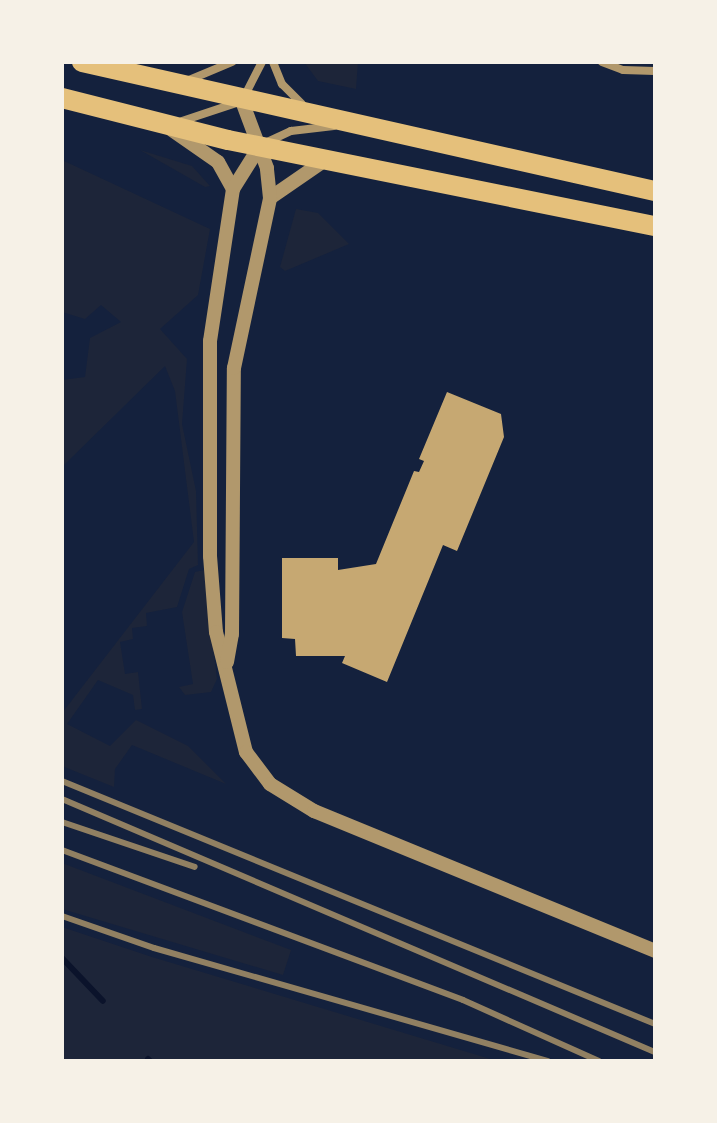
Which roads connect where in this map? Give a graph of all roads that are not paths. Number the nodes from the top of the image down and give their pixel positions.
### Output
1 (82, 62) edge
2 (232, 62) edge
3 (262, 62) edge
4 (273, 62) edge
5 (602, 62) edge
6 (655, 71) edge
7 (171, 85) junction
8 (62, 98) edge
9 (242, 101) junction
10 (161, 124) junction
11 (355, 125) junction
12 (260, 146) junction
13 (325, 160) junction
14 (233, 189) junction
15 (655, 191) edge
16 (270, 198) junction
17 (655, 226) edge
18 (227, 662) junction
19 (655, 951) edge

1 - 7 main road
2 - 7 street
3 - 9 street
4 - 11 street
5 - 6 street
7 - 9 main road
8 - 10 main road
9 - 10 street
9 - 11 main road
9 - 12 street
10 - 12 main road
10 - 14 street
11 - 12 street
11 - 15 main road
12 - 13 main road
12 - 14 street
12 - 16 street
13 - 16 street
13 - 17 main road
14 - 18 street
16 - 18 street
18 - 19 street

